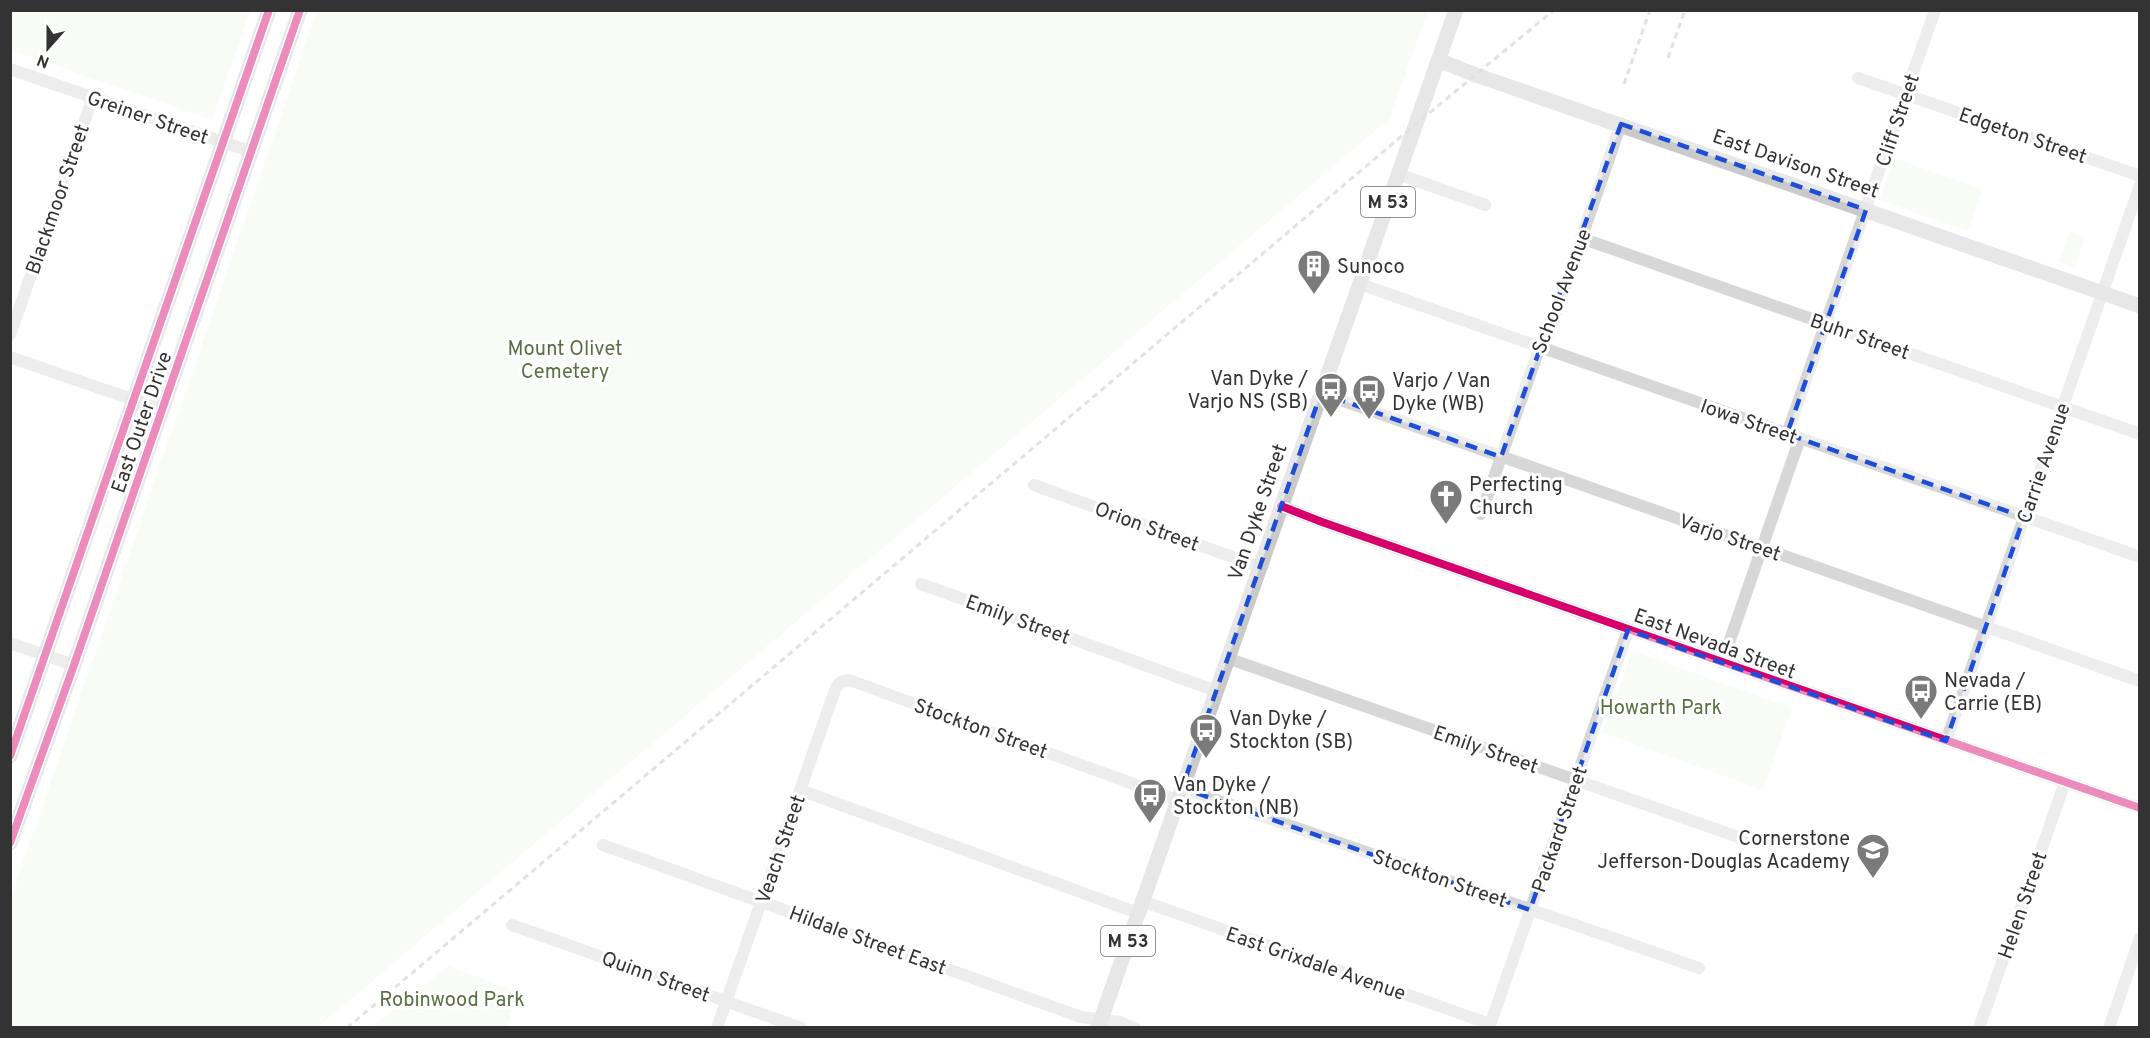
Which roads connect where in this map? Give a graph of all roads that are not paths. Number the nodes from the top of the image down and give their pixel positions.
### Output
1 (269, 10) edge
2 (300, 10) edge
3 (1456, 10) edge
4 (1935, 10) edge
5 (1438, 60) junction
6 (10, 69) edge
7 (1858, 78) dead end
8 (1906, 94) junction
9 (93, 97) junction
10 (1621, 124) junction
11 (223, 142) junction
12 (252, 153) junction
13 (1398, 174) junction
14 (2139, 176) edge
15 (2139, 185) edge
16 (1485, 205) dead end
17 (1866, 210) junction
18 (1581, 238) junction
19 (1360, 284) junction
20 (2102, 293) junction
21 (2139, 306) edge
22 (1826, 324) junction
23 (10, 335) edge
24 (1542, 348) junction
25 (10, 357) edge
26 (1321, 393) junction
27 (134, 400) junction
28 (2063, 407) junction
29 (163, 410) junction
30 (1787, 434) junction
31 (2139, 434) edge
32 (1800, 438) junction
33 (1501, 457) junction
34 (1034, 485) dead end
35 (1281, 506) junction
36 (1481, 514) dead end
37 (2024, 517) junction
38 (1762, 548) junction
39 (2139, 557) edge
40 (1260, 567) junction
41 (921, 584) dead end
42 (1986, 627) junction
43 (1629, 630) junction
44 (10, 643) edge
45 (45, 655) junction
46 (1227, 658) junction
47 (1722, 663) junction
48 (74, 665) junction
49 (852, 681) joint
50 (2139, 681) edge
51 (1216, 691) junction
52 (1946, 741) junction
53 (10, 756) edge
54 (1576, 781) junction
55 (2065, 782) junction
56 (800, 790) junction
57 (1180, 794) junction
58 (2139, 808) edge
59 (1744, 840) dead end
60 (10, 843) edge
61 (603, 845) dead end
62 (761, 902) junction
63 (1140, 907) junction
64 (1530, 910) junction
65 (512, 925) dead end
66 (2139, 938) edge
67 (1699, 968) dead end
68 (726, 1001) junction
69 (1099, 1024) edge
70 (1490, 1026) edge
71 (717, 1028) edge
72 (801, 1028) edge
73 (1136, 1028) edge
74 (1979, 1028) edge
75 (2109, 1028) edge

1 - 11 main road, East Outer Drive
2 - 12 main road, East Outer Drive
3 - 5 main road, Van Dyke Street / M 53
4 - 8 street, Cliff Street
5 - 10 main road, East Davison Street
5 - 13 main road, Van Dyke Street / M 53
6 - 9 street, Greiner Street
7 - 8 street, Edgeton Street
8 - 14 street, Edgeton Street
8 - 17 street, Cliff Street
9 - 11 street, Greiner Street
9 - 23 street, Blackmoor Street
10 - 17 main road, East Davison Street
10 - 18 street, School Avenue
11 - 12 street, Greiner Street
11 - 27 main road, East Outer Drive
12 - 29 main road, East Outer Drive
13 - 16 street
13 - 19 main road, Van Dyke Street / M 53
15 - 20 street, Carrie Avenue
17 - 20 main road, East Davison Street
17 - 22 street, Cliff Street
18 - 22 street, Buhr Street
18 - 24 street, School Avenue
19 - 24 street, Iowa Street
19 - 26 main road, Van Dyke Street / M 53
20 - 21 main road, East Davison Street
20 - 28 street, Carrie Avenue
22 - 28 street, Buhr Street
22 - 30 street, Cliff Street
24 - 30 street, Iowa Street
24 - 33 street, School Avenue
25 - 27 street
26 - 33 street, Varjo Street
26 - 35 main road, Van Dyke Street / M 53
27 - 29 street
27 - 45 main road, East Outer Drive
28 - 31 street, Buhr Street
28 - 37 street, Carrie Avenue
29 - 48 main road, East Outer Drive
30 - 32 street, Iowa Street
32 - 37 street, Iowa Street
32 - 38 street
33 - 36 street, School Avenue
33 - 38 street, Varjo Street
34 - 40 street, Orion Street
35 - 40 main road, Van Dyke Street / M 53
35 - 43 street, East Nevada Street
37 - 39 street, Iowa Street
37 - 42 street, Carrie Avenue
38 - 42 street, Varjo Street
38 - 47 street
40 - 46 main road, Van Dyke Street / M 53
41 - 51 street, Emily Street
42 - 50 street, Varjo Street
42 - 52 street, Carrie Avenue
43 - 47 street, East Nevada Street
43 - 54 street, Packard Street
44 - 45 street
45 - 48 street
45 - 53 main road, East Outer Drive
46 - 51 main road, Van Dyke Street / M 53
46 - 54 street, Emily Street
47 - 52 street, East Nevada Street
48 - 60 main road, East Outer Drive
49 - 56 street, Veach Street
49 - 57 street, Stockton Street
51 - 57 main road, Van Dyke Street / M 53
52 - 55 street, East Nevada Street
54 - 59 street, Emily Street
54 - 64 street, Packard Street
55 - 58 street, East Nevada Street
55 - 74 street, Helen Street
56 - 62 street, Veach Street
56 - 63 street, East Grixdale Avenue
57 - 63 main road, Van Dyke Street / M 53
57 - 64 street, Stockton Street
61 - 62 street, Hildale Street East
62 - 68 street, Veach Street
62 - 69 street, Hildale Street East
63 - 69 main road, Van Dyke Street / M 53
63 - 70 street, East Grixdale Avenue
64 - 67 street, Stockton Street
64 - 70 street, Packard Street
65 - 68 street, Quinn Street
66 - 75 street
68 - 71 street, Veach Street
68 - 72 street, Quinn Street
69 - 73 street, Hildale Street East

